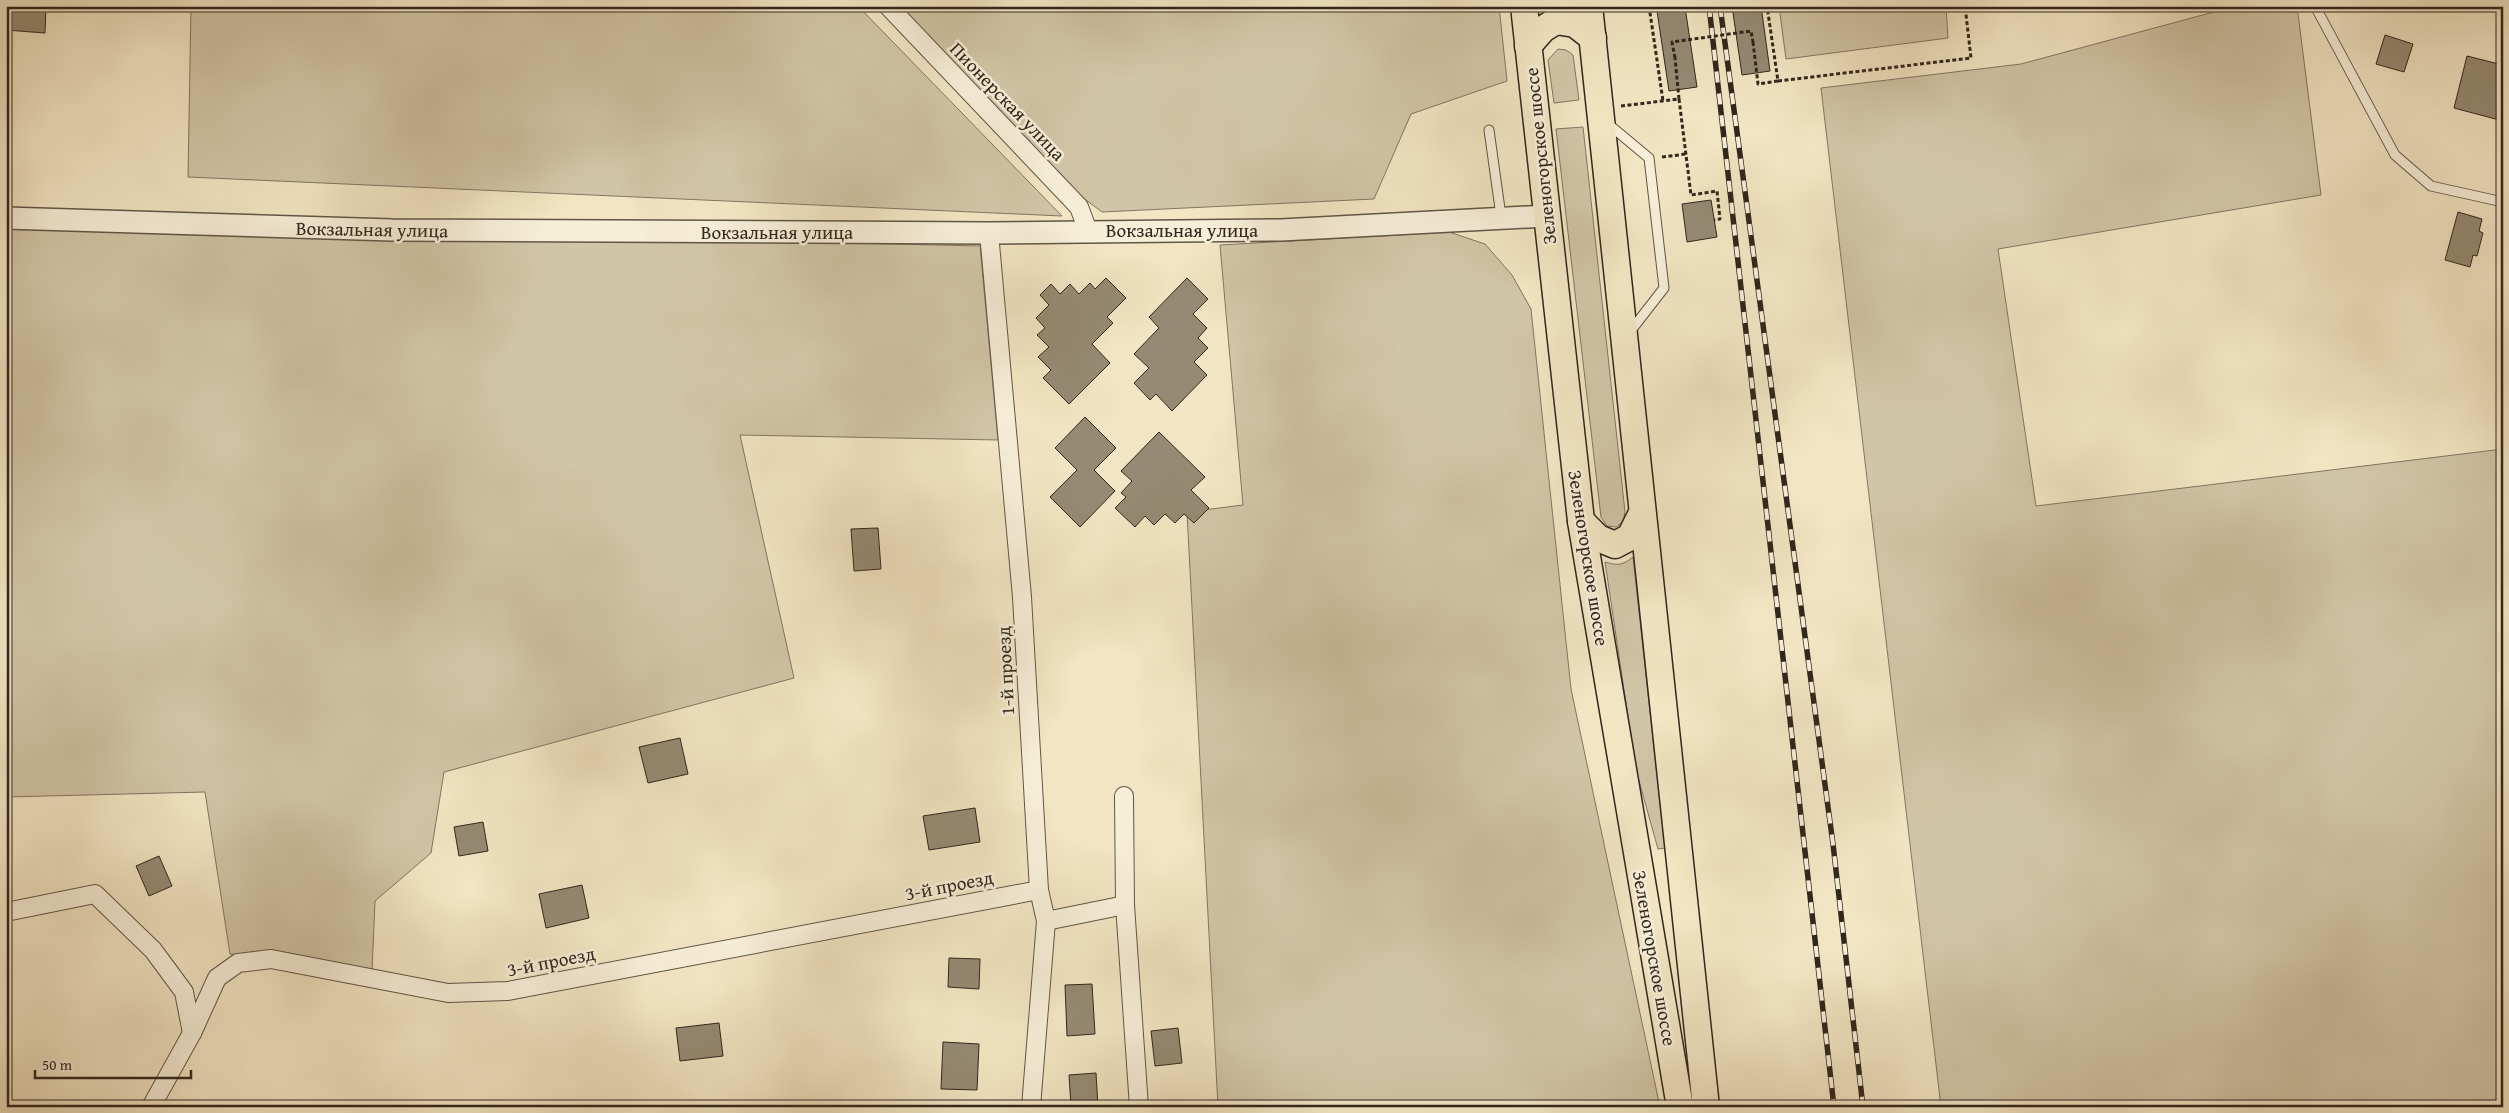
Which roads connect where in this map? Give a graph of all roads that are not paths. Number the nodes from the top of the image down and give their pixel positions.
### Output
1 (888, 6) edge
2 (1524, 6) edge
3 (1588, 6) edge
4 (2315, 6) edge
5 (1593, 38) junction
6 (1528, 46) junction
7 (1601, 113) junction
8 (1490, 130) dead end
9 (2503, 202) edge
10 (1501, 216) junction
11 (1547, 216) junction
12 (6, 218) edge
13 (1088, 231) junction
14 (990, 233) junction
15 (1624, 339) junction
16 (1642, 513) junction
17 (1581, 521) junction
18 (1124, 796) dead end
19 (1039, 890) junction
20 (1125, 905) junction
21 (6, 912) edge
22 (1046, 921) junction
23 (192, 1033) junction
24 (151, 1107) edge
25 (1032, 1107) edge
26 (1139, 1107) edge
27 (1680, 1107) edge
28 (1706, 1107) edge

1 - 13 street, Пионерская улица
2 - 6 main road, Зеленогорское шоссе
3 - 5 main road, Зеленогорское шоссе
4 - 9 lane
5 - 6 main road
5 - 7 main road, Зеленогорское шоссе
6 - 11 main road, Зеленогорское шоссе
7 - 15 main road, Зеленогорское шоссе
7 - 15 lane
8 - 10 lane
10 - 11 street, Вокзальная улица
10 - 13 street, Вокзальная улица
11 - 17 main road, Зеленогорское шоссе
12 - 14 street, Вокзальная улица
13 - 14 street, Вокзальная улица
14 - 19 street, 1-й проезд
15 - 16 main road, Зеленогорское шоссе
16 - 17 main road
16 - 28 main road, Зеленогорское шоссе
17 - 27 main road, Зеленогорское шоссе
18 - 20 street
19 - 22 street, 1-й проезд
19 - 23 street, 3-й проезд
20 - 22 street
20 - 26 street
21 - 23 street
22 - 25 street, 1-й проезд
23 - 24 street, 3-й проезд

